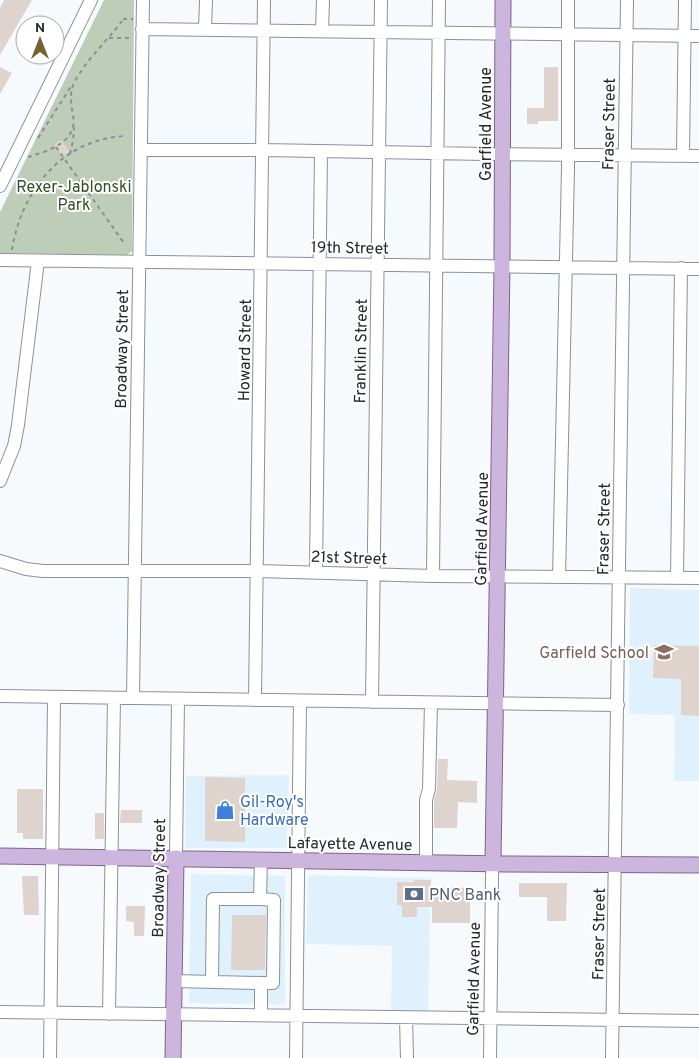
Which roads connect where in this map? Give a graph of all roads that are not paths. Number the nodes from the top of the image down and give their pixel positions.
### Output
1 (91, 0) edge
2 (143, 0) edge
3 (206, 0) edge
4 (264, 0) edge
5 (323, 0) edge
6 (381, 0) edge
7 (439, 0) edge
8 (503, 0) edge
9 (568, 0) edge
10 (627, 0) edge
11 (684, 0) edge
12 (138, 29) junction
13 (206, 30) junction
14 (264, 30) junction
15 (322, 31) junction
16 (381, 32) junction
17 (438, 32) junction
18 (503, 32) junction
19 (568, 34) junction
20 (626, 35) junction
21 (684, 36) junction
22 (699, 36) edge
23 (141, 150) junction
24 (263, 150) junction
25 (322, 151) junction
26 (380, 152) junction
27 (438, 153) junction
28 (502, 154) junction
29 (568, 155) junction
30 (624, 155) junction
31 (683, 156) junction
32 (699, 156) edge
33 (0, 186) edge
34 (0, 260) edge
35 (38, 261) junction
36 (140, 262) junction
37 (261, 262) junction
38 (319, 263) junction
39 (378, 264) junction
40 (436, 265) junction
41 (502, 266) junction
42 (566, 267) junction
43 (623, 267) junction
44 (681, 268) junction
45 (699, 269) edge
46 (0, 481) edge
47 (0, 561) edge
48 (135, 570) junction
49 (257, 571) junction
50 (316, 572) junction
51 (374, 574) junction
52 (433, 576) junction
53 (498, 576) junction
54 (619, 576) junction
55 (559, 577) junction
56 (677, 578) junction
57 (699, 578) edge
58 (0, 696) edge
59 (54, 697) junction
60 (114, 698) junction
61 (133, 698) junction
62 (178, 699) junction
63 (255, 700) junction
64 (300, 701) junction
65 (372, 702) junction
66 (431, 703) junction
67 (495, 703) junction
68 (618, 705) junction
69 (0, 856) edge
70 (53, 856) junction
71 (112, 857) junction
72 (176, 858) junction
73 (261, 859) junction
74 (298, 860) junction
75 (426, 862) junction
76 (493, 863) junction
77 (615, 864) junction
78 (699, 865) edge
79 (260, 899) junction
80 (174, 981) junction
81 (212, 982) junction
82 (261, 982) junction
83 (0, 1012) edge
84 (51, 1012) junction
85 (109, 1014) junction
86 (174, 1015) junction
87 (261, 1015) junction
88 (296, 1016) junction
89 (406, 1018) junction
90 (490, 1018) junction
91 (613, 1020) junction
92 (699, 1021) edge
93 (50, 1058) edge
94 (173, 1058) edge
95 (296, 1058) edge
96 (407, 1058) edge
97 (490, 1058) edge
98 (612, 1058) edge

1 - 33 street
2 - 12 street, Broadway Street
3 - 13 street
4 - 14 street, Howard Street
5 - 15 street
6 - 16 street, Franklin Street
7 - 17 street
8 - 18 main road, Garfield Avenue
9 - 19 street
10 - 20 street, Fraser Street
11 - 21 street
12 - 13 street
12 - 23 street, Broadway Street
13 - 14 street
14 - 15 street
14 - 24 street, Howard Street
15 - 16 street
16 - 17 street
16 - 26 street, Franklin Street
17 - 18 street
17 - 27 street
18 - 19 street
18 - 28 main road, Garfield Avenue
19 - 20 street
19 - 29 street
20 - 21 street
20 - 30 street, Fraser Street
21 - 22 street
21 - 31 street
23 - 24 street
23 - 36 street, Broadway Street
24 - 25 street
24 - 37 street, Howard Street
25 - 26 street
25 - 38 street
26 - 27 street
26 - 39 street, Franklin Street
27 - 28 street
27 - 40 street
28 - 29 street
28 - 41 main road, Garfield Avenue
29 - 30 street
29 - 42 street
30 - 31 street
30 - 43 street, Fraser Street
31 - 32 street
34 - 35 street, 19th Street
35 - 36 street, 19th Street
35 - 46 street
36 - 37 street, 19th Street
36 - 48 street, Broadway Street
37 - 38 street, 19th Street
37 - 49 street, Howard Street
38 - 39 street, 19th Street
38 - 50 street
39 - 40 street, 19th Street
39 - 51 street, Franklin Street
40 - 41 street, 19th Street
40 - 52 street
41 - 42 street, 19th Street
41 - 53 main road, Garfield Avenue
42 - 43 street, 19th Street
42 - 55 street
43 - 44 street, 19th Street
43 - 54 street, Fraser Street
44 - 45 street, 19th Street
44 - 56 street
47 - 48 street, 21st Street
48 - 49 street, 21st Street
48 - 61 street, Broadway Street
49 - 50 street, 21st Street
49 - 63 street, Howard Street
50 - 51 street, 21st Street
51 - 52 street, 21st Street
51 - 65 street, Franklin Street
52 - 53 street, 21st Street
53 - 55 street, 21st Street
53 - 67 main road, Garfield Avenue
54 - 55 street, 21st Street
54 - 56 street, 21st Street
54 - 68 street, Fraser Street
56 - 57 street, 21st Street
58 - 59 street
59 - 60 street
59 - 70 street
60 - 61 street
60 - 71 street
61 - 62 street
62 - 63 street
62 - 72 street, Broadway Street
63 - 64 street
64 - 65 street
64 - 74 street
65 - 66 street
66 - 67 street
66 - 75 street
67 - 68 street
67 - 76 main road, Garfield Avenue
68 - 77 street, Fraser Street
69 - 70 main road, Lafayette Avenue
70 - 71 main road, Lafayette Avenue
70 - 84 street
71 - 72 main road, Lafayette Avenue
71 - 85 street
72 - 73 main road, Lafayette Avenue
72 - 80 main road, Broadway Street
73 - 74 main road, Lafayette Avenue
73 - 79 street
74 - 75 main road, Lafayette Avenue
74 - 88 street
75 - 76 main road, Lafayette Avenue
76 - 77 main road, Lafayette Avenue
76 - 90 street, Garfield Avenue
77 - 78 main road, Lafayette Avenue
77 - 91 street, Fraser Street
79 - 81 street
79 - 82 street
80 - 81 street
80 - 86 main road, Broadway Street
81 - 82 street
82 - 87 street
83 - 84 street
84 - 85 street
84 - 93 street
85 - 86 street
86 - 87 street
86 - 94 main road, Broadway Street
87 - 88 street
88 - 89 street
88 - 95 street
89 - 90 street
89 - 96 street
90 - 91 street
90 - 97 street, Garfield Avenue
91 - 92 street
91 - 98 street, Fraser Street

